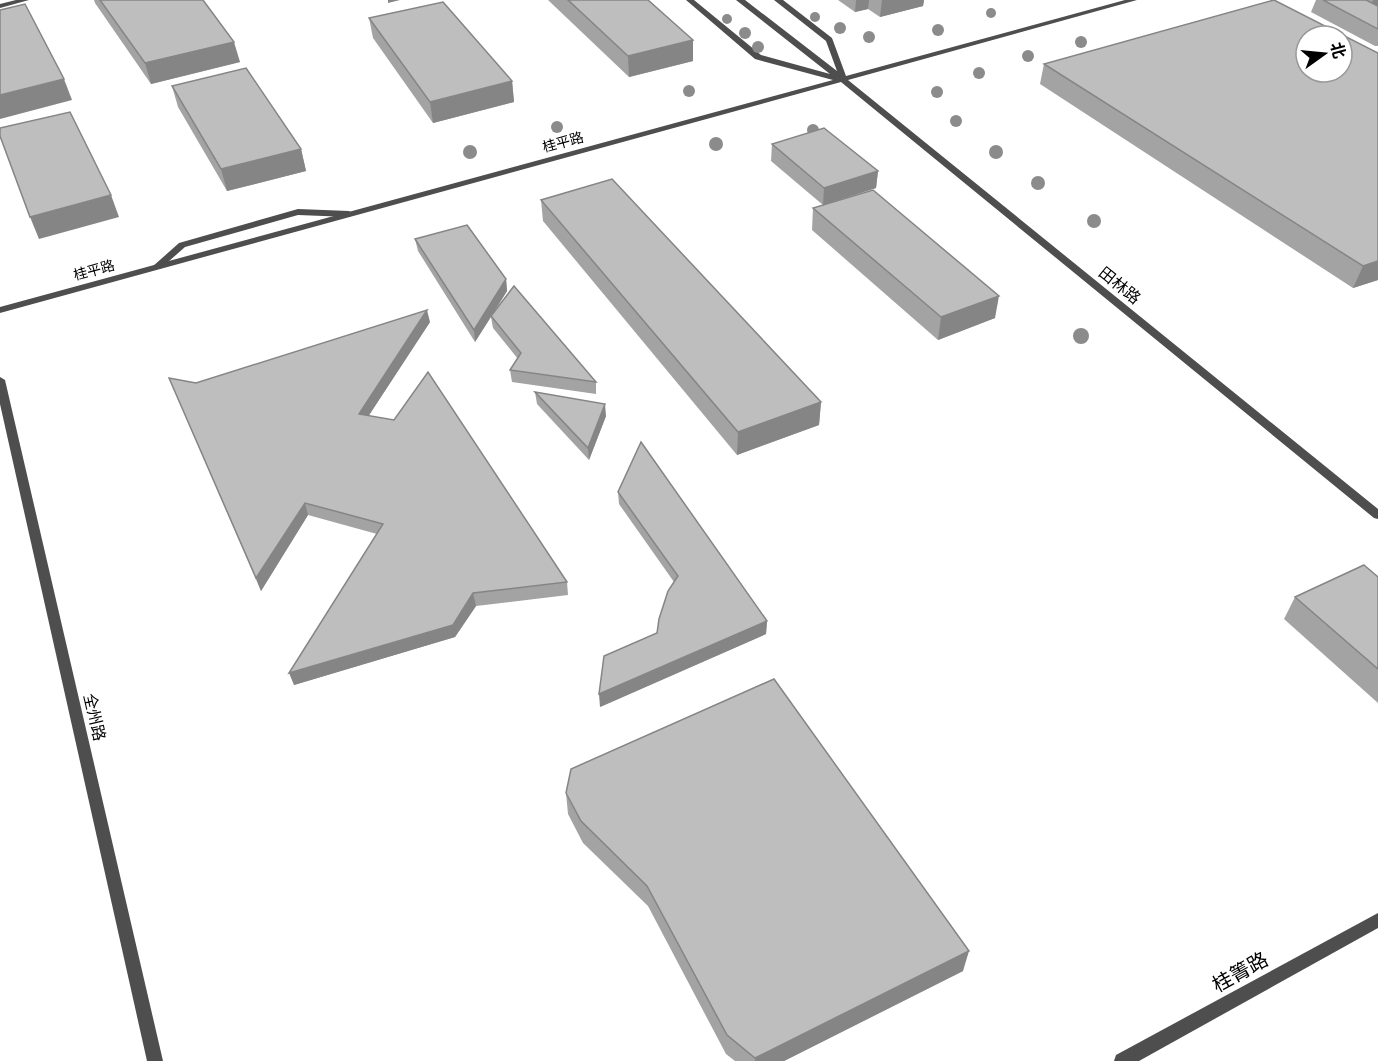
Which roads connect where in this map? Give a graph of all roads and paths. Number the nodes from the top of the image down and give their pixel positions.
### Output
1 (25, 0) edge
2 (690, 0) edge
3 (740, 0) edge
4 (778, 0) edge
5 (1133, 0) edge
6 (0, 6) edge
7 (843, 80) junction
8 (349, 214) junction
9 (157, 267) junction
10 (0, 310) edge
11 (0, 380) edge
12 (1378, 515) edge
13 (1378, 920) edge
14 (155, 1061) edge
15 (1122, 1061) edge

1 - 6 street
2 - 7 street, 田林路
3 - 7 street, 田林路
4 - 7 street
5 - 7 street, 桂平路
7 - 8 street, 桂平路
7 - 12 street, 田林路
8 - 9 street, 桂平路
8 - 9 street
9 - 10 street, 桂平路
11 - 14 street, 全州路
13 - 15 street, 桂箐路

